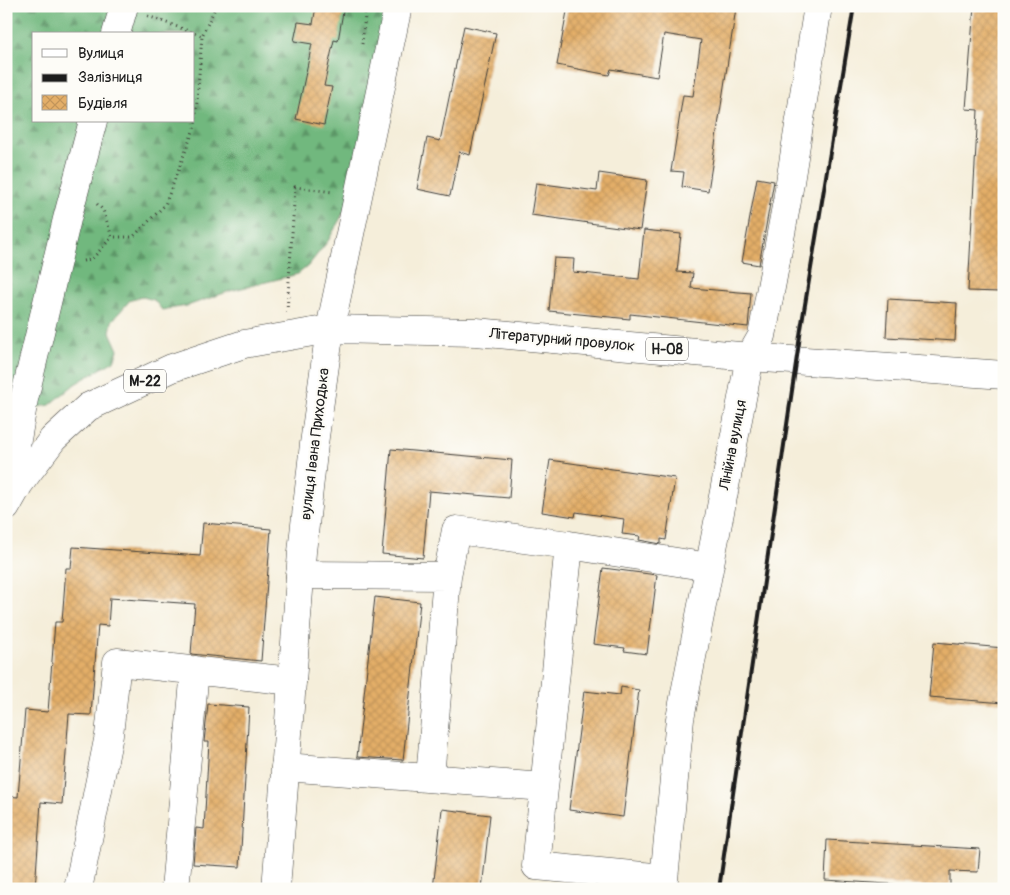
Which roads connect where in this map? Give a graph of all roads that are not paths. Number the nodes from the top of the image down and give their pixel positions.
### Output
1 (398, 6) edge
2 (818, 6) edge
3 (124, 7) edge
4 (117, 32) edge
5 (93, 122) edge
6 (330, 328) junction
7 (750, 357) junction
8 (1004, 375) edge
9 (6, 505) edge
10 (569, 545) junction
11 (709, 567) junction
12 (300, 575) junction
13 (447, 576) junction
14 (195, 670) junction
15 (292, 681) junction
16 (285, 767) junction
17 (430, 778) junction
18 (544, 786) junction
19 (664, 884) edge
20 (78, 889) edge
21 (176, 889) edge
22 (276, 889) edge

1 - 6 main road, вулиця Івана Приходька
2 - 7 main road, Лінійна вулиця
3 - 4 main road
5 - 9 main road
6 - 7 main road, Літературний провулок / Н-08
6 - 9 main road, М-22
6 - 12 main road, вулиця Івана Приходька
7 - 8 main road, Літературний провулок / Н-08
7 - 11 main road, Лінійна вулиця
10 - 11 main road
10 - 13 main road
10 - 18 main road
11 - 19 main road, Лінійна вулиця
12 - 13 main road
12 - 15 main road, вулиця Івана Приходька
13 - 17 main road
14 - 15 main road
14 - 20 main road
14 - 21 main road
15 - 16 main road, вулиця Івана Приходька
16 - 17 main road
16 - 22 main road, вулиця Івана Приходька
17 - 18 main road
18 - 19 main road

